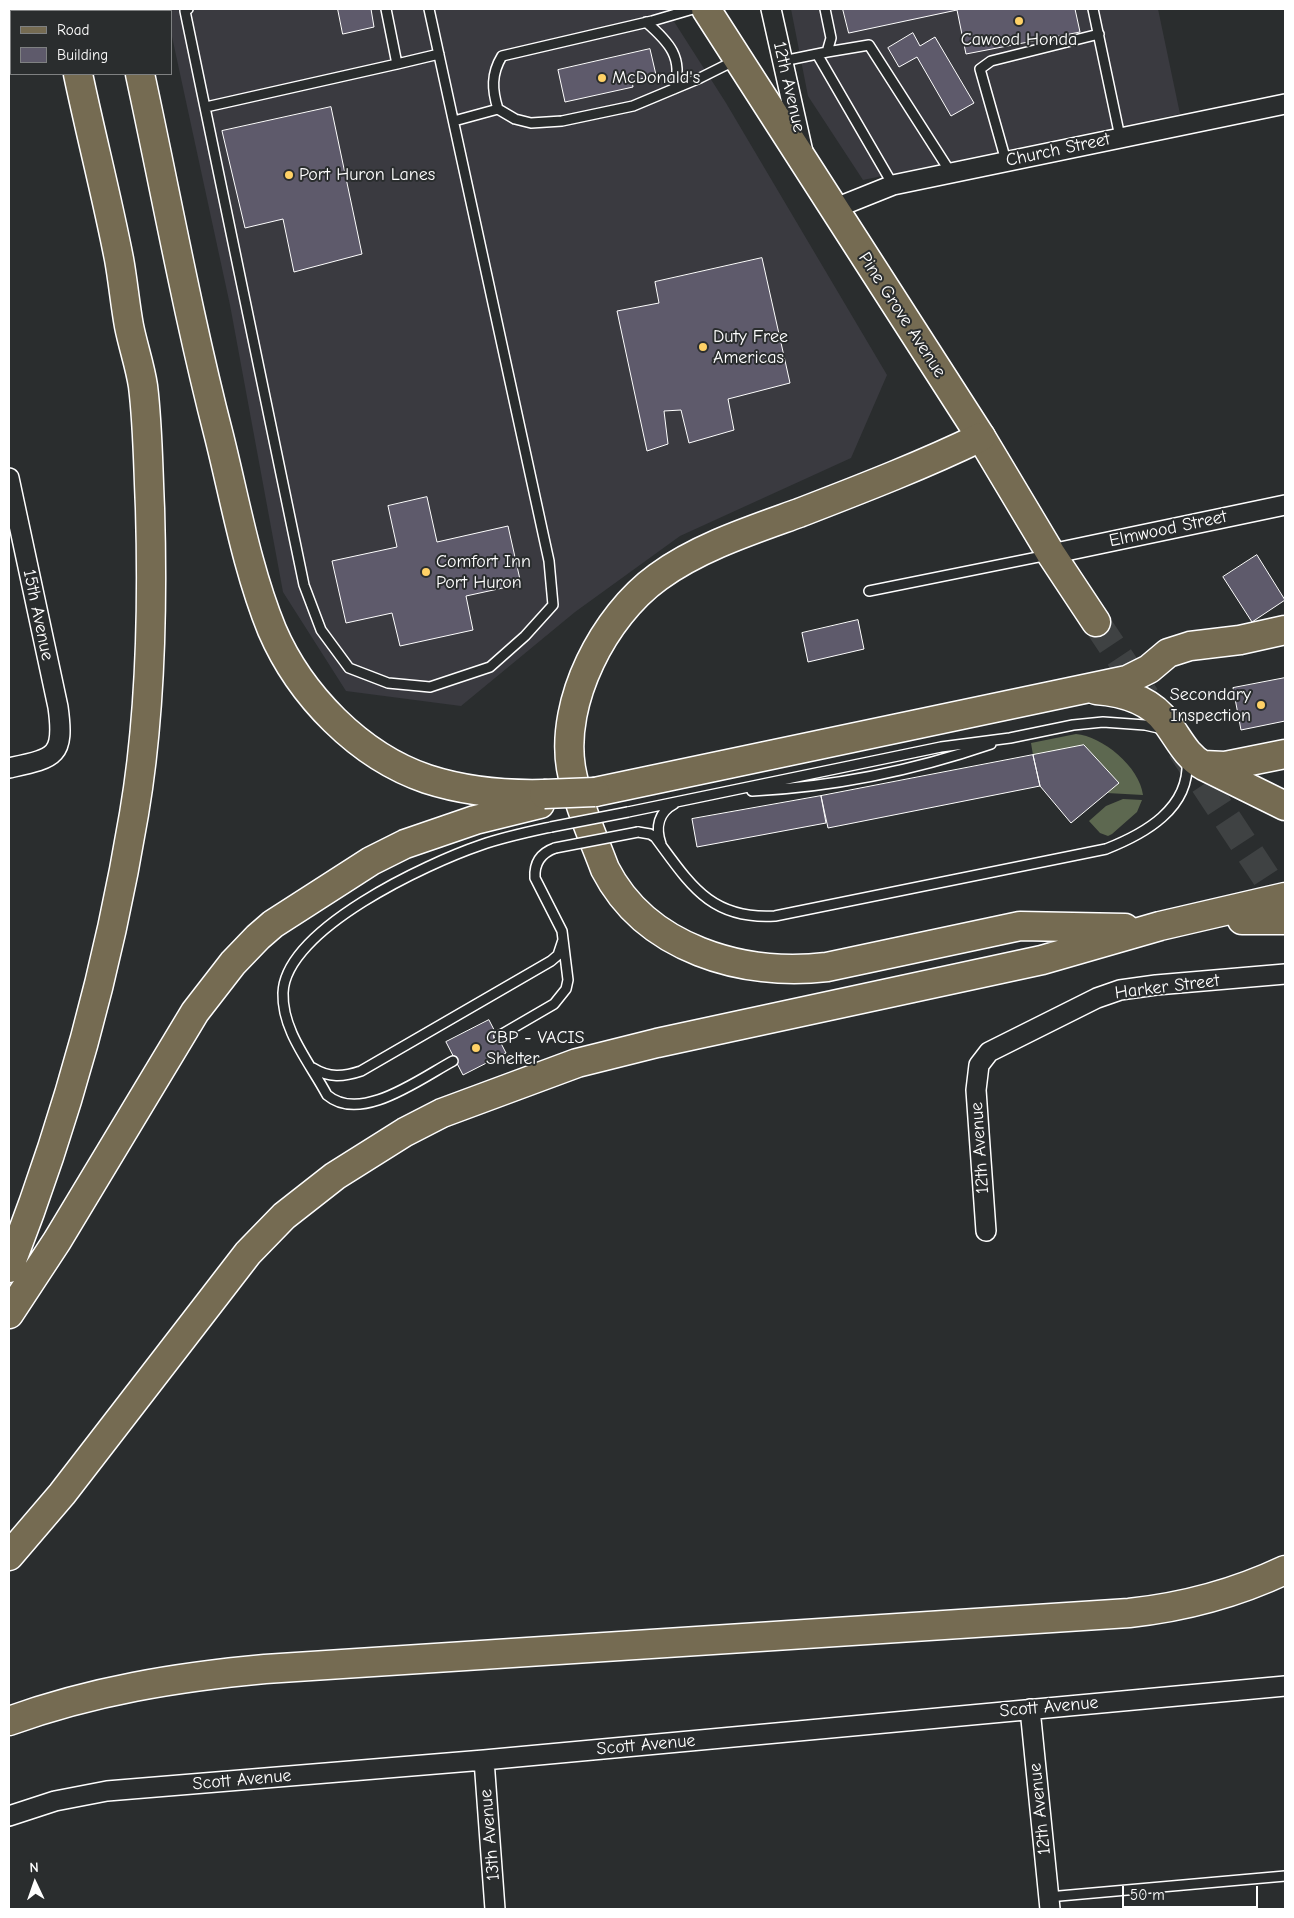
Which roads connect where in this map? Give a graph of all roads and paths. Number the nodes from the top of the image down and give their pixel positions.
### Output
1 (188, 9) edge
2 (386, 9) edge
3 (429, 9) edge
4 (693, 9) edge
5 (706, 9) edge
6 (771, 9) edge
7 (825, 9) edge
8 (1093, 9) edge
9 (646, 22) junction
10 (1099, 34) junction
11 (827, 52) junction
12 (439, 54) junction
13 (817, 54) junction
14 (738, 59) junction
15 (783, 61) junction
16 (397, 64) junction
17 (78, 75) edge
18 (140, 75) edge
19 (674, 89) junction
20 (1285, 104) edge
21 (206, 107) junction
22 (498, 109) junction
23 (454, 121) junction
24 (1120, 137) junction
25 (1006, 161) junction
26 (806, 165) junction
27 (951, 172) junction
28 (893, 185) junction
29 (833, 209) junction
30 (981, 437) junction
31 (9, 478) edge
32 (1285, 505) edge
33 (1051, 554) junction
34 (869, 591) dead end
35 (1096, 622) tunnel mouth
36 (1281, 632) edge
37 (1077, 690) junction
38 (1010, 738) junction
39 (1285, 754) edge
40 (1193, 756) junction
41 (9, 768) edge
42 (1285, 774) edge
43 (1236, 778) junction
44 (1285, 787) edge
45 (733, 792) junction
46 (614, 797) junction
47 (678, 802) junction
48 (1285, 806) edge
49 (547, 808) junction
50 (663, 849) junction
51 (1285, 878) edge
52 (1285, 896) edge
53 (1198, 917) junction
54 (1282, 920) edge
55 (1160, 926) junction
56 (563, 940) junction
57 (1285, 974) edge
58 (500, 1036) dead end
59 (453, 1060) dead end
60 (979, 1065) joint
61 (312, 1068) junction
62 (986, 1231) dead end
63 (9, 1268) edge
64 (9, 1314) edge
65 (9, 1556) edge
66 (1285, 1570) edge
67 (1285, 1686) edge
68 (1030, 1709) junction
69 (9, 1721) edge
70 (484, 1760) junction
71 (9, 1816) edge
72 (1285, 1876) edge
73 (1049, 1903) edge
74 (496, 1909) edge

1 - 21 lane
2 - 16 lane
3 - 12 lane
4 - 9 lane
5 - 14 main road, Pine Grove Avenue
6 - 15 street, 12th Avenue
7 - 11 lane
8 - 10 lane
9 - 19 lane
9 - 22 lane
10 - 24 lane
10 - 25 lane
11 - 13 lane
11 - 27 lane
12 - 16 lane
12 - 23 lane
13 - 15 lane
13 - 28 lane
14 - 19 lane
14 - 26 main road, Pine Grove Avenue
15 - 26 street, 12th Avenue
16 - 21 lane
17 - 63 main road
18 - 49 main road
19 - 22 lane
20 - 24 street, Church Street
21 - 23 lane
22 - 23 lane
24 - 25 street, Church Street
25 - 27 street, Church Street
26 - 29 main road, Pine Grove Avenue
27 - 28 street, Church Street
28 - 29 street, Church Street
29 - 30 main road, Pine Grove Avenue
30 - 33 main road, Pine Grove Avenue
30 - 55 main road
31 - 41 street, 15th Avenue
32 - 33 street, Elmwood Street
33 - 34 lane
33 - 35 main road, Pine Grove Avenue
36 - 37 main road
37 - 40 main road
37 - 46 main road
38 - 40 lane
38 - 45 lane
38 - 45 lane
39 - 40 main road
40 - 43 main road
40 - 48 main road
40 - 50 lane
42 - 43 main road
43 - 44 main road
45 - 47 lane
46 - 47 lane
46 - 49 main road, bridge
46 - 49 lane, bridge
47 - 50 lane
49 - 61 lane
49 - 64 main road
50 - 56 lane, bridge
51 - 53 main road
52 - 53 main road
53 - 54 main road
53 - 55 main road
55 - 65 main road
56 - 58 lane
56 - 61 lane
57 - 60 street, Harker Street
59 - 61 lane
60 - 62 street, 12th Avenue
66 - 69 main road
67 - 68 street, Scott Avenue
68 - 70 street, Scott Avenue
68 - 73 street, 12th Avenue
70 - 71 street, Scott Avenue
70 - 74 street, 13th Avenue
72 - 73 lane

